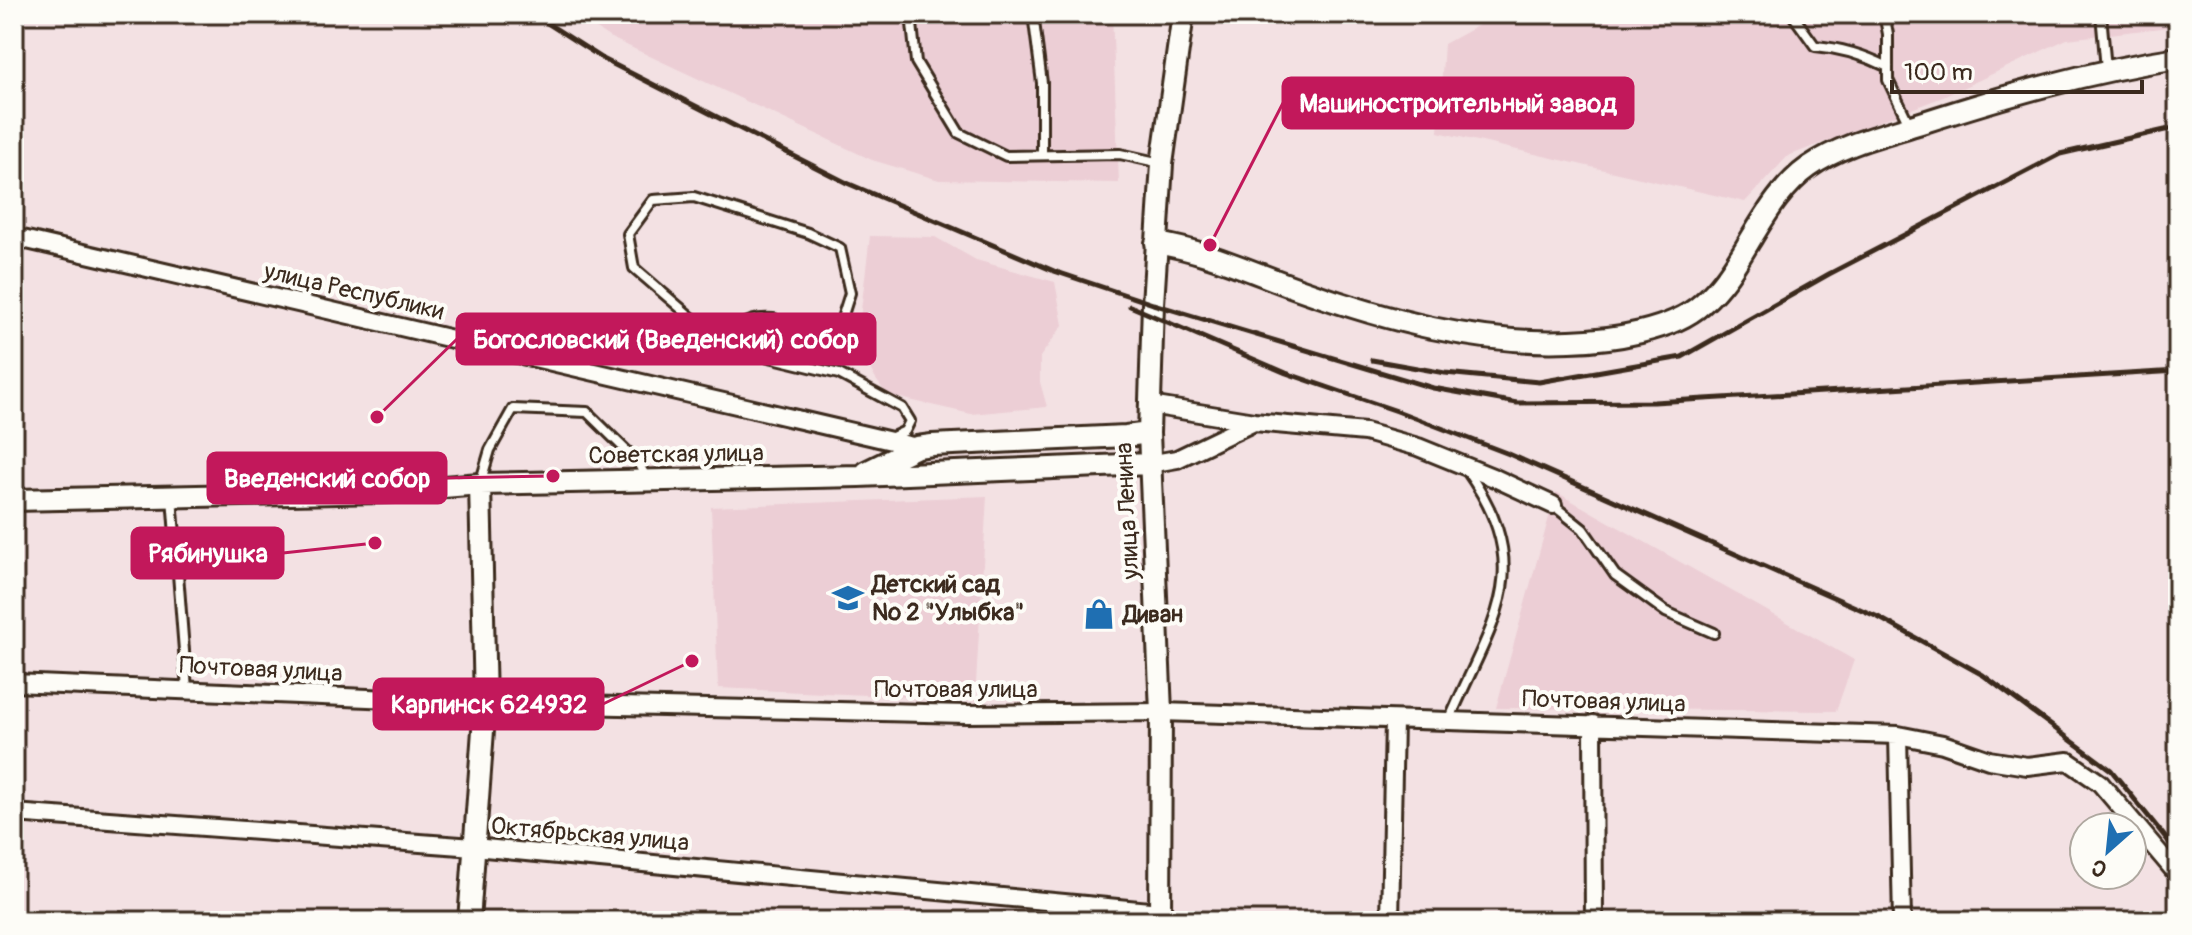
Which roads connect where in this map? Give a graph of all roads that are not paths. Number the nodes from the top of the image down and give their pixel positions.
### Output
1 (911, 14) edge
2 (1033, 14) edge
3 (1183, 14) edge
4 (1792, 14) edge
5 (1884, 14) edge
6 (2101, 14) edge
7 (2178, 58) edge
8 (1888, 67) junction
9 (2106, 70) junction
10 (1910, 127) junction
11 (1042, 155) junction
12 (1162, 164) junction
13 (14, 237) edge
14 (1156, 243) junction
15 (843, 315) dead end
16 (774, 319) dead end
17 (732, 343) junction
18 (1150, 405) junction
19 (1254, 422) junction
20 (1149, 433) junction
21 (886, 439) junction
22 (917, 447) junction
23 (1149, 464) junction
24 (1463, 465) junction
25 (859, 476) junction
26 (647, 479) junction
27 (480, 484) junction
28 (172, 496) junction
29 (14, 500) edge
30 (1553, 505) joint
31 (1714, 633) dead end
32 (14, 683) edge
33 (187, 689) junction
34 (485, 703) junction
35 (1161, 712) junction
36 (1394, 721) junction
37 (1449, 722) junction
38 (1593, 724) junction
39 (1898, 735) junction
40 (14, 813) edge
41 (474, 847) junction
42 (2178, 875) edge
43 (1160, 916) edge
44 (469, 921) edge
45 (1390, 921) edge
46 (1594, 921) edge
47 (1902, 921) edge

1 - 11 lane
2 - 11 lane
3 - 12 street, улица Ленина
4 - 8 lane
5 - 8 lane
6 - 9 lane
7 - 9 street
8 - 10 lane
9 - 10 street
10 - 14 street
11 - 12 lane
12 - 14 street, улица Ленина
13 - 21 street, улица Республики
14 - 18 street, улица Ленина
15 - 17 lane
16 - 17 lane
17 - 21 lane
18 - 19 street
18 - 20 street, улица Ленина
19 - 23 street
19 - 24 street
20 - 22 street, Советская улица
20 - 23 street, улица Ленина
21 - 22 street, улица Республики
22 - 25 street, Советская улица
23 - 25 street, Советская улица
23 - 35 street, улица Ленина
24 - 30 street
24 - 37 lane
25 - 26 street, Советская улица
26 - 27 street, Советская улица
26 - 27 lane
27 - 28 street, Советская улица
27 - 34 street
28 - 29 street, Советская улица
28 - 33 lane
30 - 31 lane
32 - 33 street, Почтовая улица
33 - 34 street, Почтовая улица
34 - 35 street, Почтовая улица
34 - 41 street
35 - 36 street, Почтовая улица
35 - 43 street, улица Ленина
36 - 37 street, Почтовая улица
36 - 45 street
37 - 38 street, Почтовая улица
38 - 39 street, Почтовая улица
38 - 46 street
39 - 42 street, Почтовая улица
39 - 47 street
40 - 41 street, Октябрьская улица
41 - 43 street, Октябрьская улица
41 - 44 street

